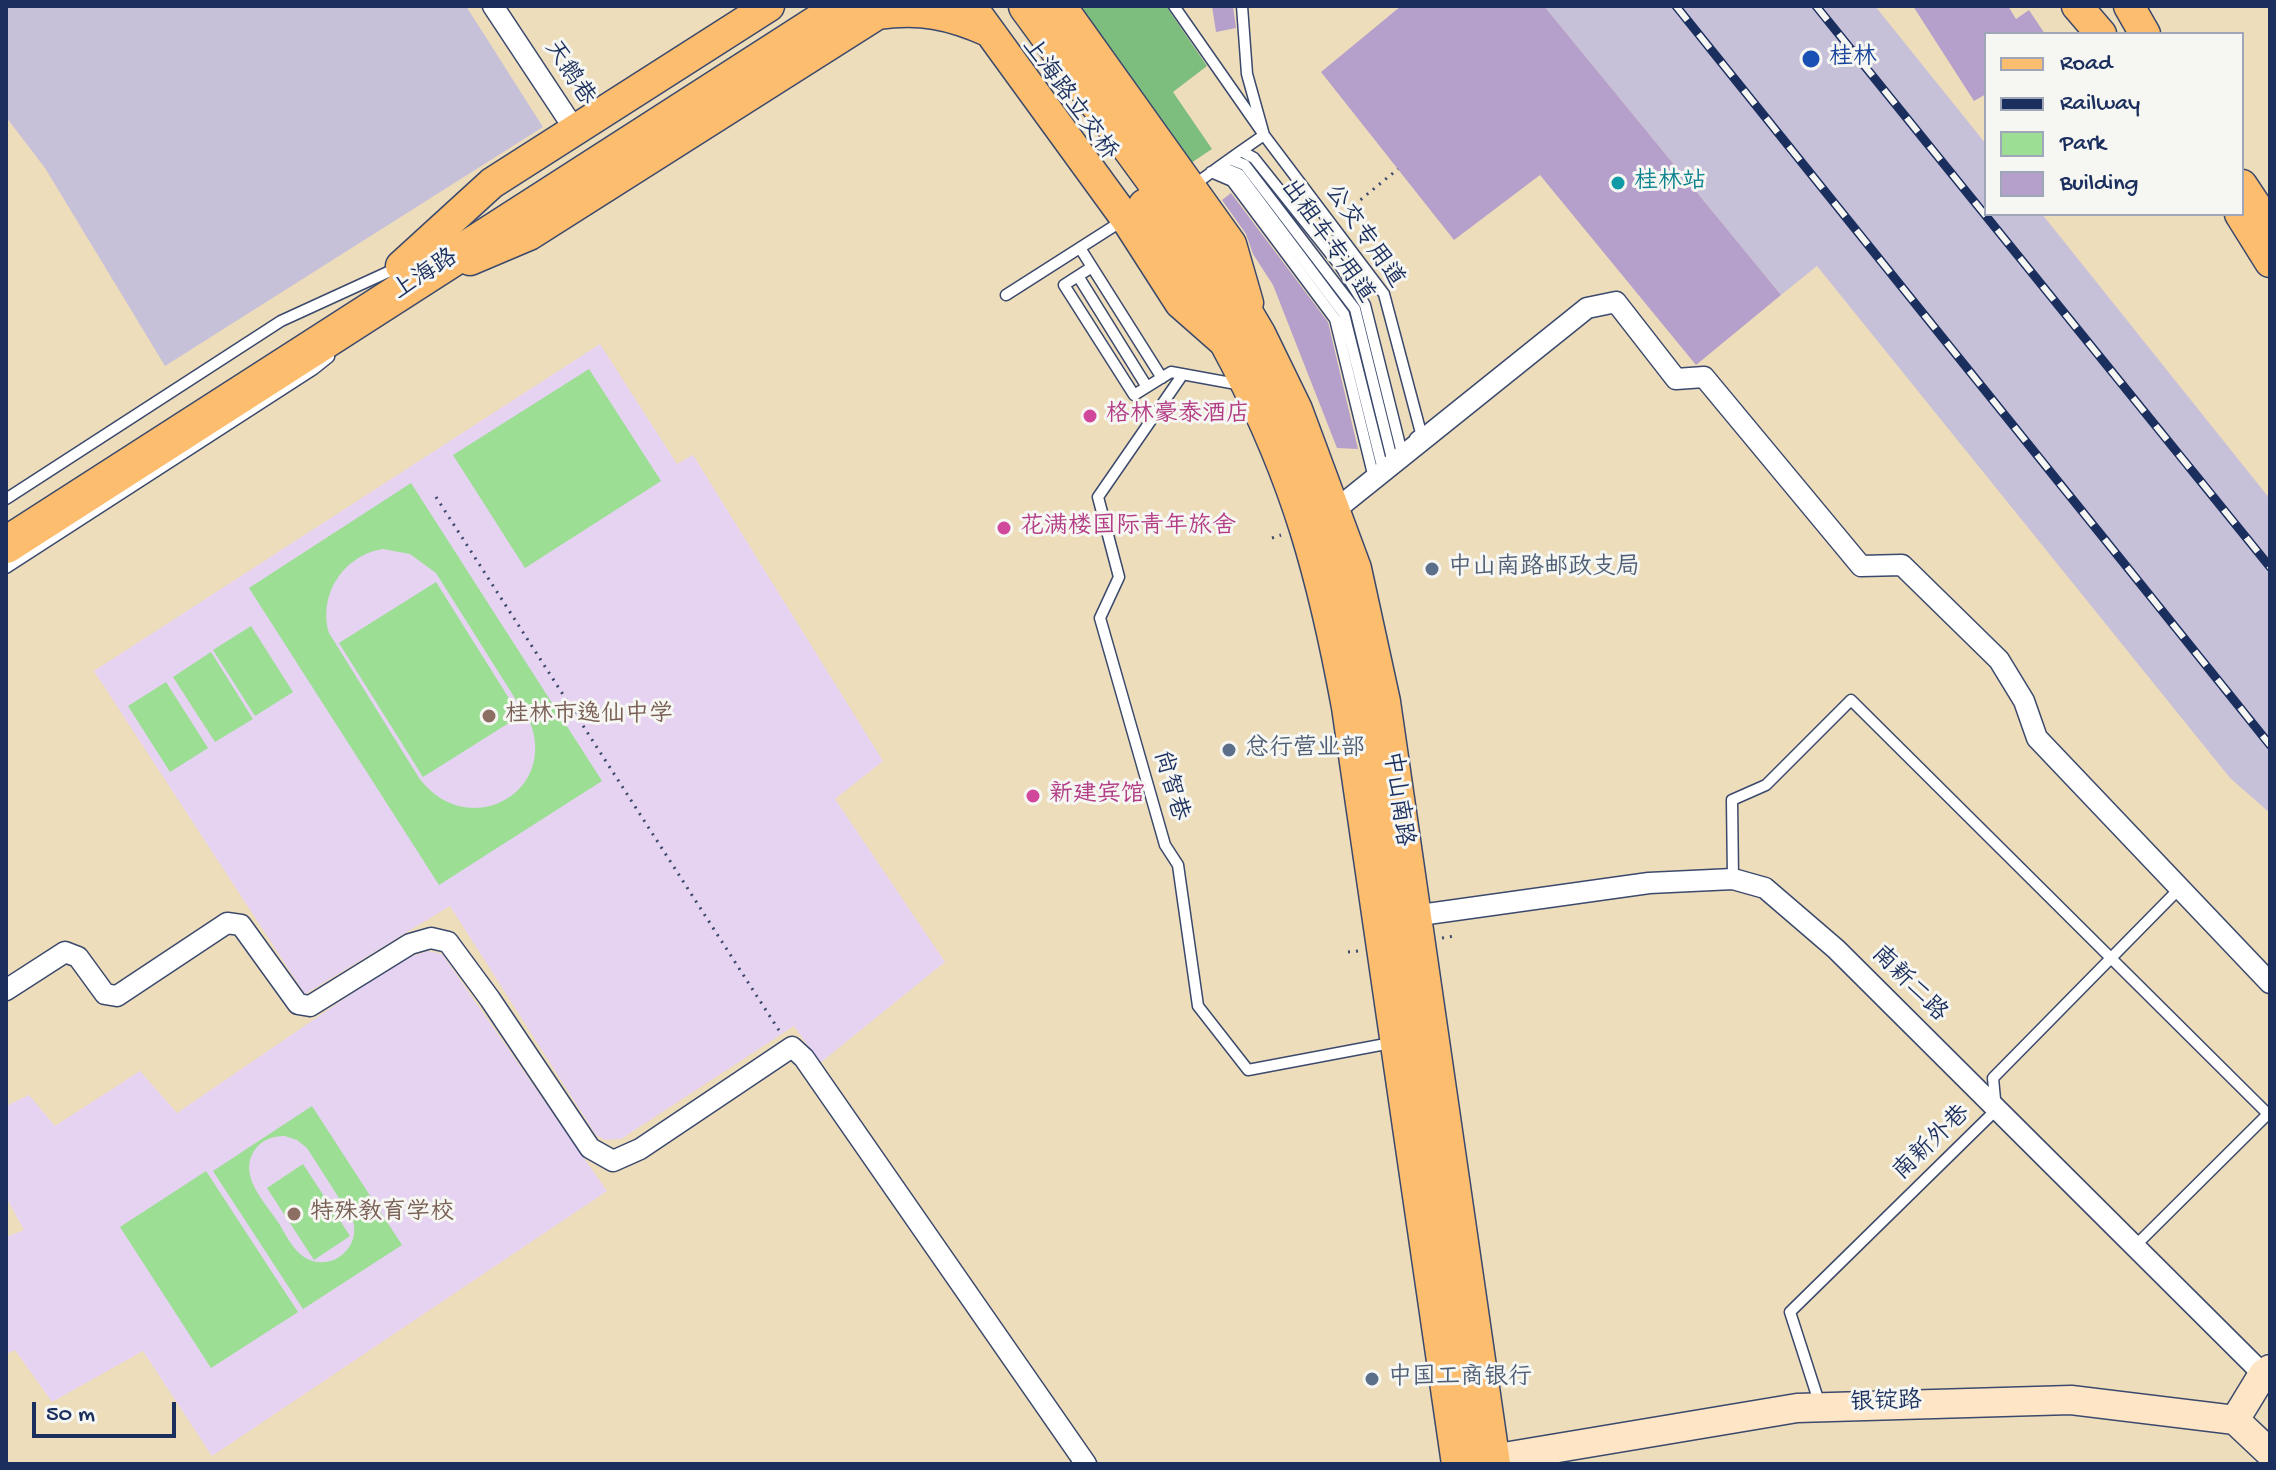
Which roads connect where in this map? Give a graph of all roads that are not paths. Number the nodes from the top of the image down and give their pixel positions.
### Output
1 (493, 6) edge
2 (769, 6) edge
3 (808, 6) edge
4 (971, 6) edge
5 (1027, 6) edge
6 (1174, 6) edge
7 (1242, 6) edge
8 (2077, 6) edge
9 (2104, 6) edge
10 (2129, 6) edge
11 (2147, 6) edge
12 (871, 9) edge
13 (1064, 9) edge
14 (994, 19) edge
15 (2099, 32) edge
16 (2121, 32) edge
17 (2144, 32) edge
18 (2159, 32) edge
19 (575, 130) junction
20 (1264, 135) junction
21 (1241, 151) junction
22 (1213, 171) junction
23 (2244, 188) edge
24 (1140, 197) junction
25 (2241, 216) edge
26 (2270, 227) edge
27 (1080, 248) junction
28 (2270, 262) edge
29 (1092, 267) junction
30 (407, 275) junction
31 (1078, 276) junction
32 (1006, 295) dead end
33 (347, 341) dead end
34 (1246, 343) junction
35 (336, 350) dead end
36 (1183, 374) junction
37 (1162, 378) junction
38 (1147, 387) junction
39 (1251, 387) junction
40 (1396, 452) junction
41 (1381, 462) junction
42 (1372, 470) junction
43 (6, 499) edge
44 (1332, 507) junction
45 (6, 520) edge
46 (6, 545) edge
47 (6, 568) edge
48 (1733, 879) junction
49 (2179, 889) junction
50 (1413, 916) junction
51 (2112, 957) junction
52 (2270, 983) edge
53 (6, 990) edge
54 (1399, 1042) junction
55 (1996, 1110) junction
56 (2269, 1113) edge
57 (2134, 1247) junction
58 (2267, 1371) edge
59 (1820, 1407) junction
60 (2235, 1420) junction
61 (2270, 1453) edge
62 (1477, 1462) edge
63 (1086, 1464) edge

1 - 19 street, 天鹅巷
2 - 19 main road
3 - 30 highway, 上海路
4 - 14 main road
5 - 24 highway, 上海路立交桥
6 - 20 lane
7 - 20 lane, 公交专用道
8 - 15 main road
9 - 16 main road
10 - 17 main road
11 - 18 main road
12 - 14 main road
12 - 30 highway, 上海路
13 - 22 main road
14 - 24 highway, 上海路立交桥
19 - 30 main road
20 - 21 lane
20 - 40 lane, 公交专用道
21 - 22 lane
21 - 40 lane, 出租车专用道
22 - 34 main road
22 - 40 lane, 出租车专用道
22 - 41 lane
22 - 42 lane
23 - 26 main road
24 - 27 lane
24 - 34 highway, 中山南路
24 - 34 main road
25 - 28 main road
27 - 29 lane
27 - 32 lane
29 - 31 lane
29 - 37 lane
30 - 33 lane
30 - 43 lane
30 - 45 highway, 上海路
30 - 46 highway, 上海路
31 - 38 lane
31 - 38 lane
34 - 39 highway, 中山南路
34 - 44 highway, 中山南路
35 - 47 lane
36 - 37 lane
36 - 39 lane
36 - 54 lane, 尚智巷
37 - 38 lane
39 - 54 highway, 中山南路
40 - 41 lane, 公交专用道
41 - 42 lane, 公交专用道
42 - 44 lane, 公交专用道
44 - 49 street
44 - 50 highway, 中山南路
48 - 50 street, 南新二路
48 - 51 lane
48 - 55 street, 南新二路
49 - 51 lane, 南新外巷
49 - 52 street
50 - 62 highway, 中山南路
51 - 55 lane, 南新外巷
51 - 56 lane
53 - 63 street
54 - 62 highway, 中山南路
55 - 57 street, 南新二路
55 - 59 lane, 南新外巷
56 - 57 lane
57 - 58 street, 南新二路
58 - 60 street
59 - 60 street, 银锭路
59 - 62 street, 银锭路
60 - 61 street

